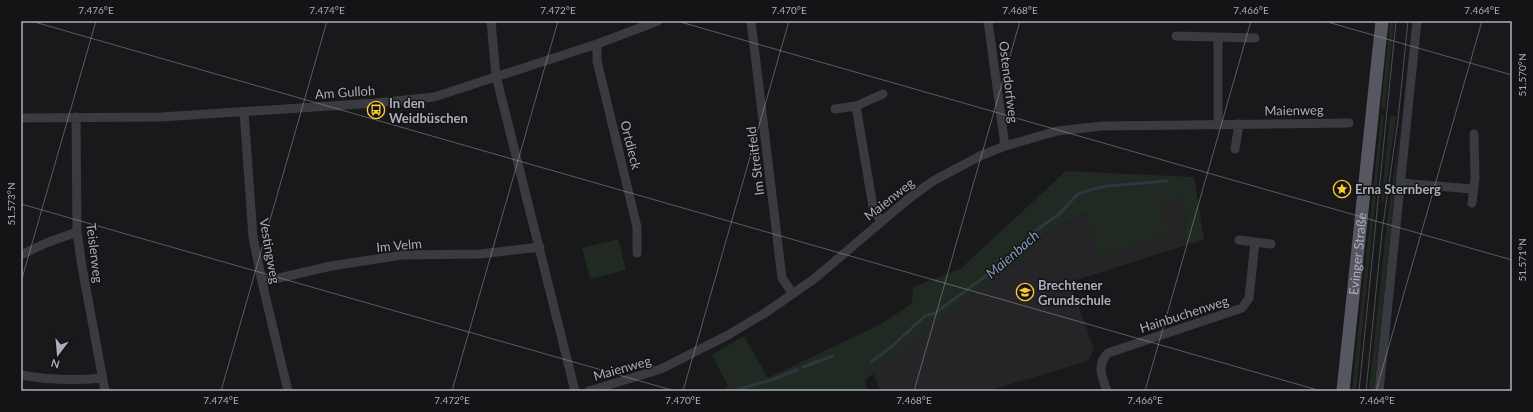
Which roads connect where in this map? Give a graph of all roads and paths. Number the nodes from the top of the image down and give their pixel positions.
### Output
1 (492, 21) edge
2 (658, 21) edge
3 (751, 21) edge
4 (988, 21) edge
5 (1382, 21) edge
6 (1417, 21) edge
7 (1176, 36) dead end
8 (1218, 37) junction
9 (1255, 38) dead end
10 (597, 44) junction
11 (496, 76) junction
12 (883, 94) dead end
13 (856, 106) junction
14 (835, 109) dead end
15 (244, 112) junction
16 (21, 118) edge
17 (76, 118) junction
18 (1349, 123) dead end
19 (1239, 124) junction
20 (1218, 125) junction
21 (1474, 134) dead end
22 (1005, 146) junction
23 (1235, 149) dead end
24 (1401, 183) junction
25 (1472, 189) junction
26 (1472, 203) dead end
27 (881, 222) junction
28 (77, 232) junction
29 (1239, 240) dead end
30 (1255, 242) junction
31 (1271, 244) dead end
32 (540, 247) junction
33 (637, 253) dead end
34 (21, 255) edge
35 (262, 282) junction
36 (793, 294) junction
37 (21, 375) edge
38 (102, 378) junction
39 (105, 391) edge
40 (288, 391) edge
41 (575, 391) edge
42 (589, 391) edge
43 (1107, 391) edge
44 (1343, 391) edge
45 (1379, 391) edge

1 - 11 street
2 - 10 street, Am Gulloh
3 - 36 street, Im Streitfeld
4 - 22 street, Ostendorfweg
5 - 44 main road, Evinger Straße
6 - 24 street
7 - 8 street
8 - 9 street
8 - 20 street
10 - 11 street, Am Gulloh
10 - 33 street, Ortdieck
11 - 15 street, Am Gulloh
11 - 32 street
12 - 13 street
13 - 14 street
13 - 27 street
15 - 17 street, Am Gulloh
15 - 35 street, Vestingweg
16 - 17 street, Am Gulloh
17 - 28 street, Teislerweg
18 - 19 street, Maienweg
19 - 20 street, Maienweg
19 - 23 street
20 - 22 street, Maienweg
21 - 25 street
22 - 27 street, Maienweg
24 - 25 street
24 - 45 street
25 - 26 street
27 - 36 street, Maienweg
28 - 34 street
28 - 38 street, Teislerweg
29 - 30 street
30 - 31 street
30 - 43 street, Hainbuchenweg
32 - 35 street, Im Velm
32 - 41 street
35 - 40 street, Vestingweg
36 - 42 street, Maienweg
37 - 38 street
38 - 39 street, Teislerweg

